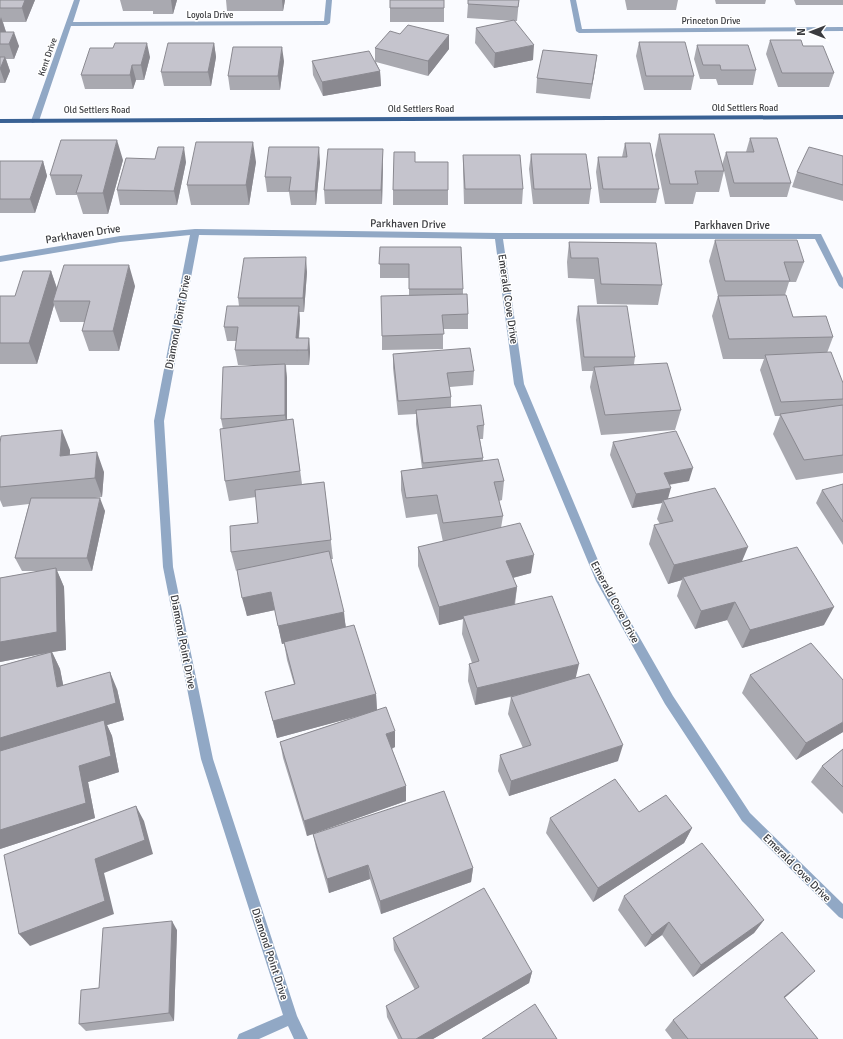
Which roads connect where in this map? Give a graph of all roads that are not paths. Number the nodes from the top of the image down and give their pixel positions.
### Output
1 (77, 0) edge
2 (329, 0) edge
3 (573, 0) edge
4 (69, 24) junction
5 (843, 30) edge
6 (843, 117) edge
7 (0, 121) edge
8 (35, 121) junction
9 (195, 232) junction
10 (499, 236) junction
11 (0, 259) edge
12 (843, 286) edge
13 (843, 913) edge
14 (291, 1018) junction
15 (244, 1039) edge
16 (301, 1039) edge

1 - 4 street, Kent Drive
2 - 4 street, Loyola Drive
3 - 5 street, Princeton Drive
4 - 8 street, Kent Drive
6 - 8 main road, Old Settlers Road
7 - 8 main road, Old Settlers Road
9 - 10 street, Parkhaven Drive
9 - 11 street, Parkhaven Drive
9 - 14 street, Diamond Point Drive
10 - 12 street, Parkhaven Drive
10 - 13 street, Emerald Cove Drive
14 - 15 street
14 - 16 street, Diamond Point Drive

